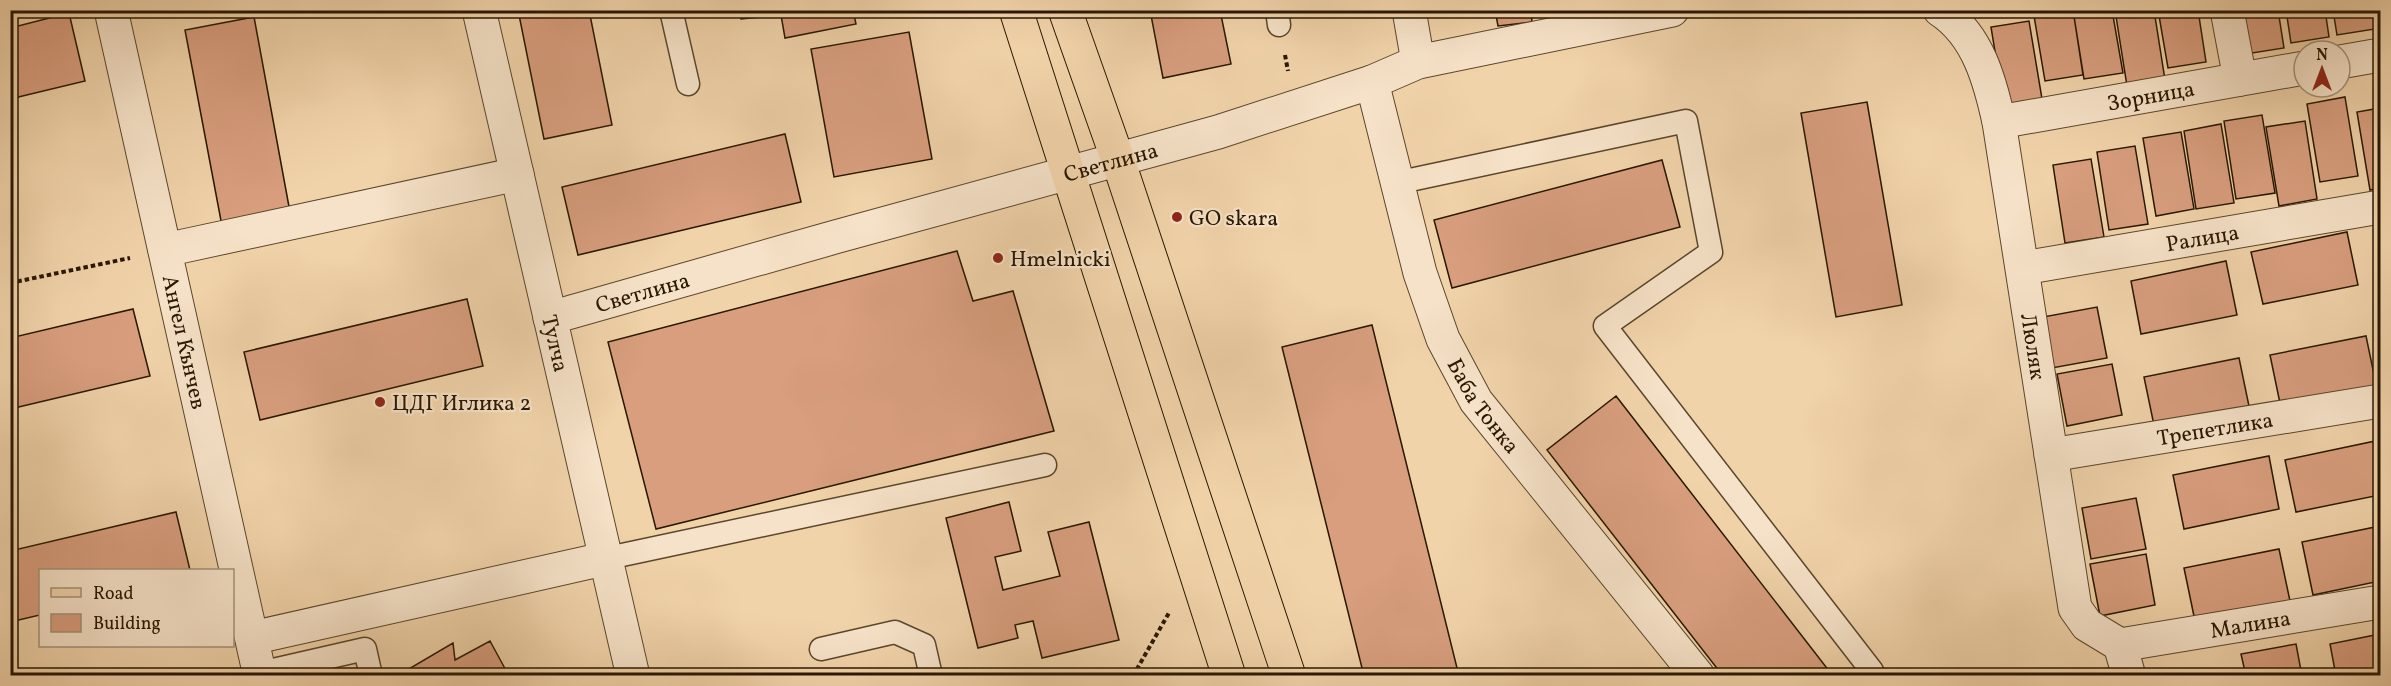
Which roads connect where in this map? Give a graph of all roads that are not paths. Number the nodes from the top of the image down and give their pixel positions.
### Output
1 (111, 10) edge
2 (479, 10) edge
3 (671, 10) edge
4 (1016, 10) edge
5 (1065, 10) edge
6 (1409, 10) edge
7 (1940, 10) edge
8 (2228, 10) edge
9 (1658, 12) edge
10 (2380, 55) edge
11 (2352, 60) edge
12 (1418, 62) junction
13 (2292, 70) edge
14 (2240, 79) junction
15 (1372, 82) junction
16 (688, 84) dead end
17 (1999, 122) junction
18 (1118, 160) junction
19 (517, 174) junction
20 (1069, 174) junction
21 (1396, 183) junction
22 (2380, 207) edge
23 (165, 250) junction
24 (2023, 268) junction
25 (550, 318) junction
26 (2380, 401) edge
27 (2051, 455) junction
28 (1045, 465) dead end
29 (608, 558) junction
30 (2380, 602) edge
31 (252, 638) junction
32 (821, 649) dead end
33 (2125, 660) edge
34 (260, 674) edge
35 (371, 675) edge
36 (633, 675) edge
37 (932, 675) edge
38 (1229, 675) edge
39 (1289, 675) edge
40 (1698, 675) edge
41 (1866, 675) edge

1 - 23 street, Ангел Кънчев
2 - 19 street, Тулча
3 - 16 lane
4 - 20 main road
5 - 18 main road
6 - 12 street
7 - 17 street, Люляк
8 - 14 street
9 - 12 street, Светлина
10 - 11 street
12 - 15 street, Светлина
13 - 14 street, Зорница
14 - 17 street, Зорница
15 - 18 street, Светлина
15 - 21 street, Баба Тонка
17 - 24 street, Люляк
18 - 20 street, Светлина
18 - 39 main road
19 - 23 street
19 - 25 street, Тулча
20 - 25 street, Светлина
20 - 38 main road
21 - 40 street, Баба Тонка
21 - 41 lane
22 - 24 street, Ралица
23 - 31 street, Ангел Кънчев
24 - 27 street, Люляк
25 - 29 street, Тулча
26 - 27 street, Трепетлика
27 - 33 street, Люляк
28 - 29 lane
29 - 31 street
29 - 36 street, Тулча
30 - 33 street, Малина
31 - 34 street, Ангел Кънчев
32 - 37 lane
34 - 35 lane

